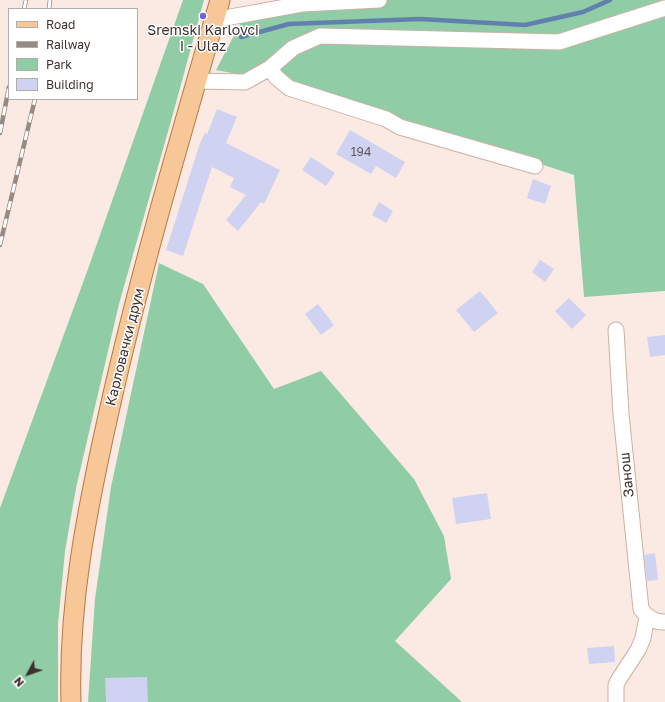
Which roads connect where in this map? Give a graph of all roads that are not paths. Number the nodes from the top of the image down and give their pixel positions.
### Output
1 (220, 0) edge
2 (378, 0) edge
3 (665, 8) edge
4 (214, 20) junction
5 (270, 68) junction
6 (197, 81) junction
7 (535, 166) dead end
8 (616, 330) dead end
9 (648, 617) junction
10 (665, 622) edge
11 (71, 702) edge
12 (616, 702) edge

1 - 4 main road, Карловачки друм
2 - 4 street
3 - 5 street
4 - 6 main road, Карловачки друм
5 - 6 street
5 - 7 street
6 - 11 main road, Карловачки друм
8 - 9 street, Занош
9 - 10 street
9 - 12 street

